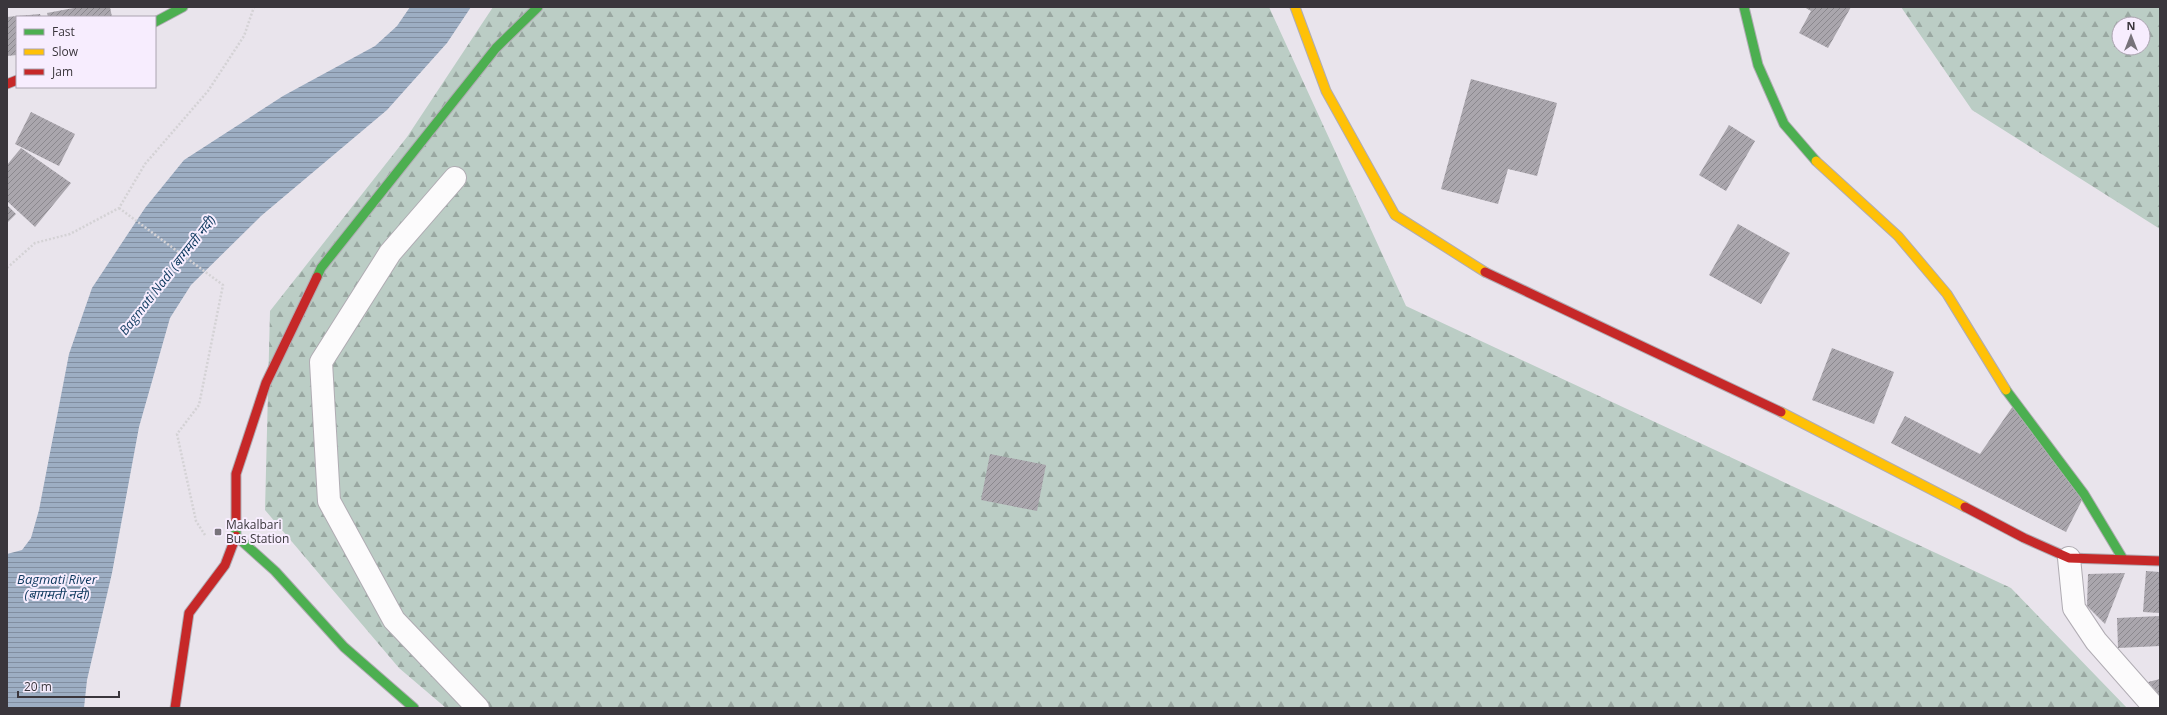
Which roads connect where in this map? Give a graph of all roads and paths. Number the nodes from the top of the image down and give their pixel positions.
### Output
1 (183, 7) edge
2 (254, 7) edge
3 (538, 7) edge
4 (1295, 7) edge
5 (1744, 7) edge
6 (156, 21) edge
7 (455, 178) dead end
8 (119, 208) junction
9 (7, 268) edge
10 (236, 536) junction
11 (2069, 558) junction
12 (2124, 558) junction
13 (2160, 561) edge
14 (225, 565) junction
15 (175, 708) edge
16 (414, 708) edge
17 (478, 708) edge
18 (2155, 708) edge

1 - 6 street
2 - 8 path
3 - 10 street
4 - 11 street
5 - 12 street
7 - 17 street
8 - 9 path
8 - 14 path
10 - 14 street
10 - 16 street
11 - 12 street
11 - 18 street
12 - 13 street
14 - 15 street

